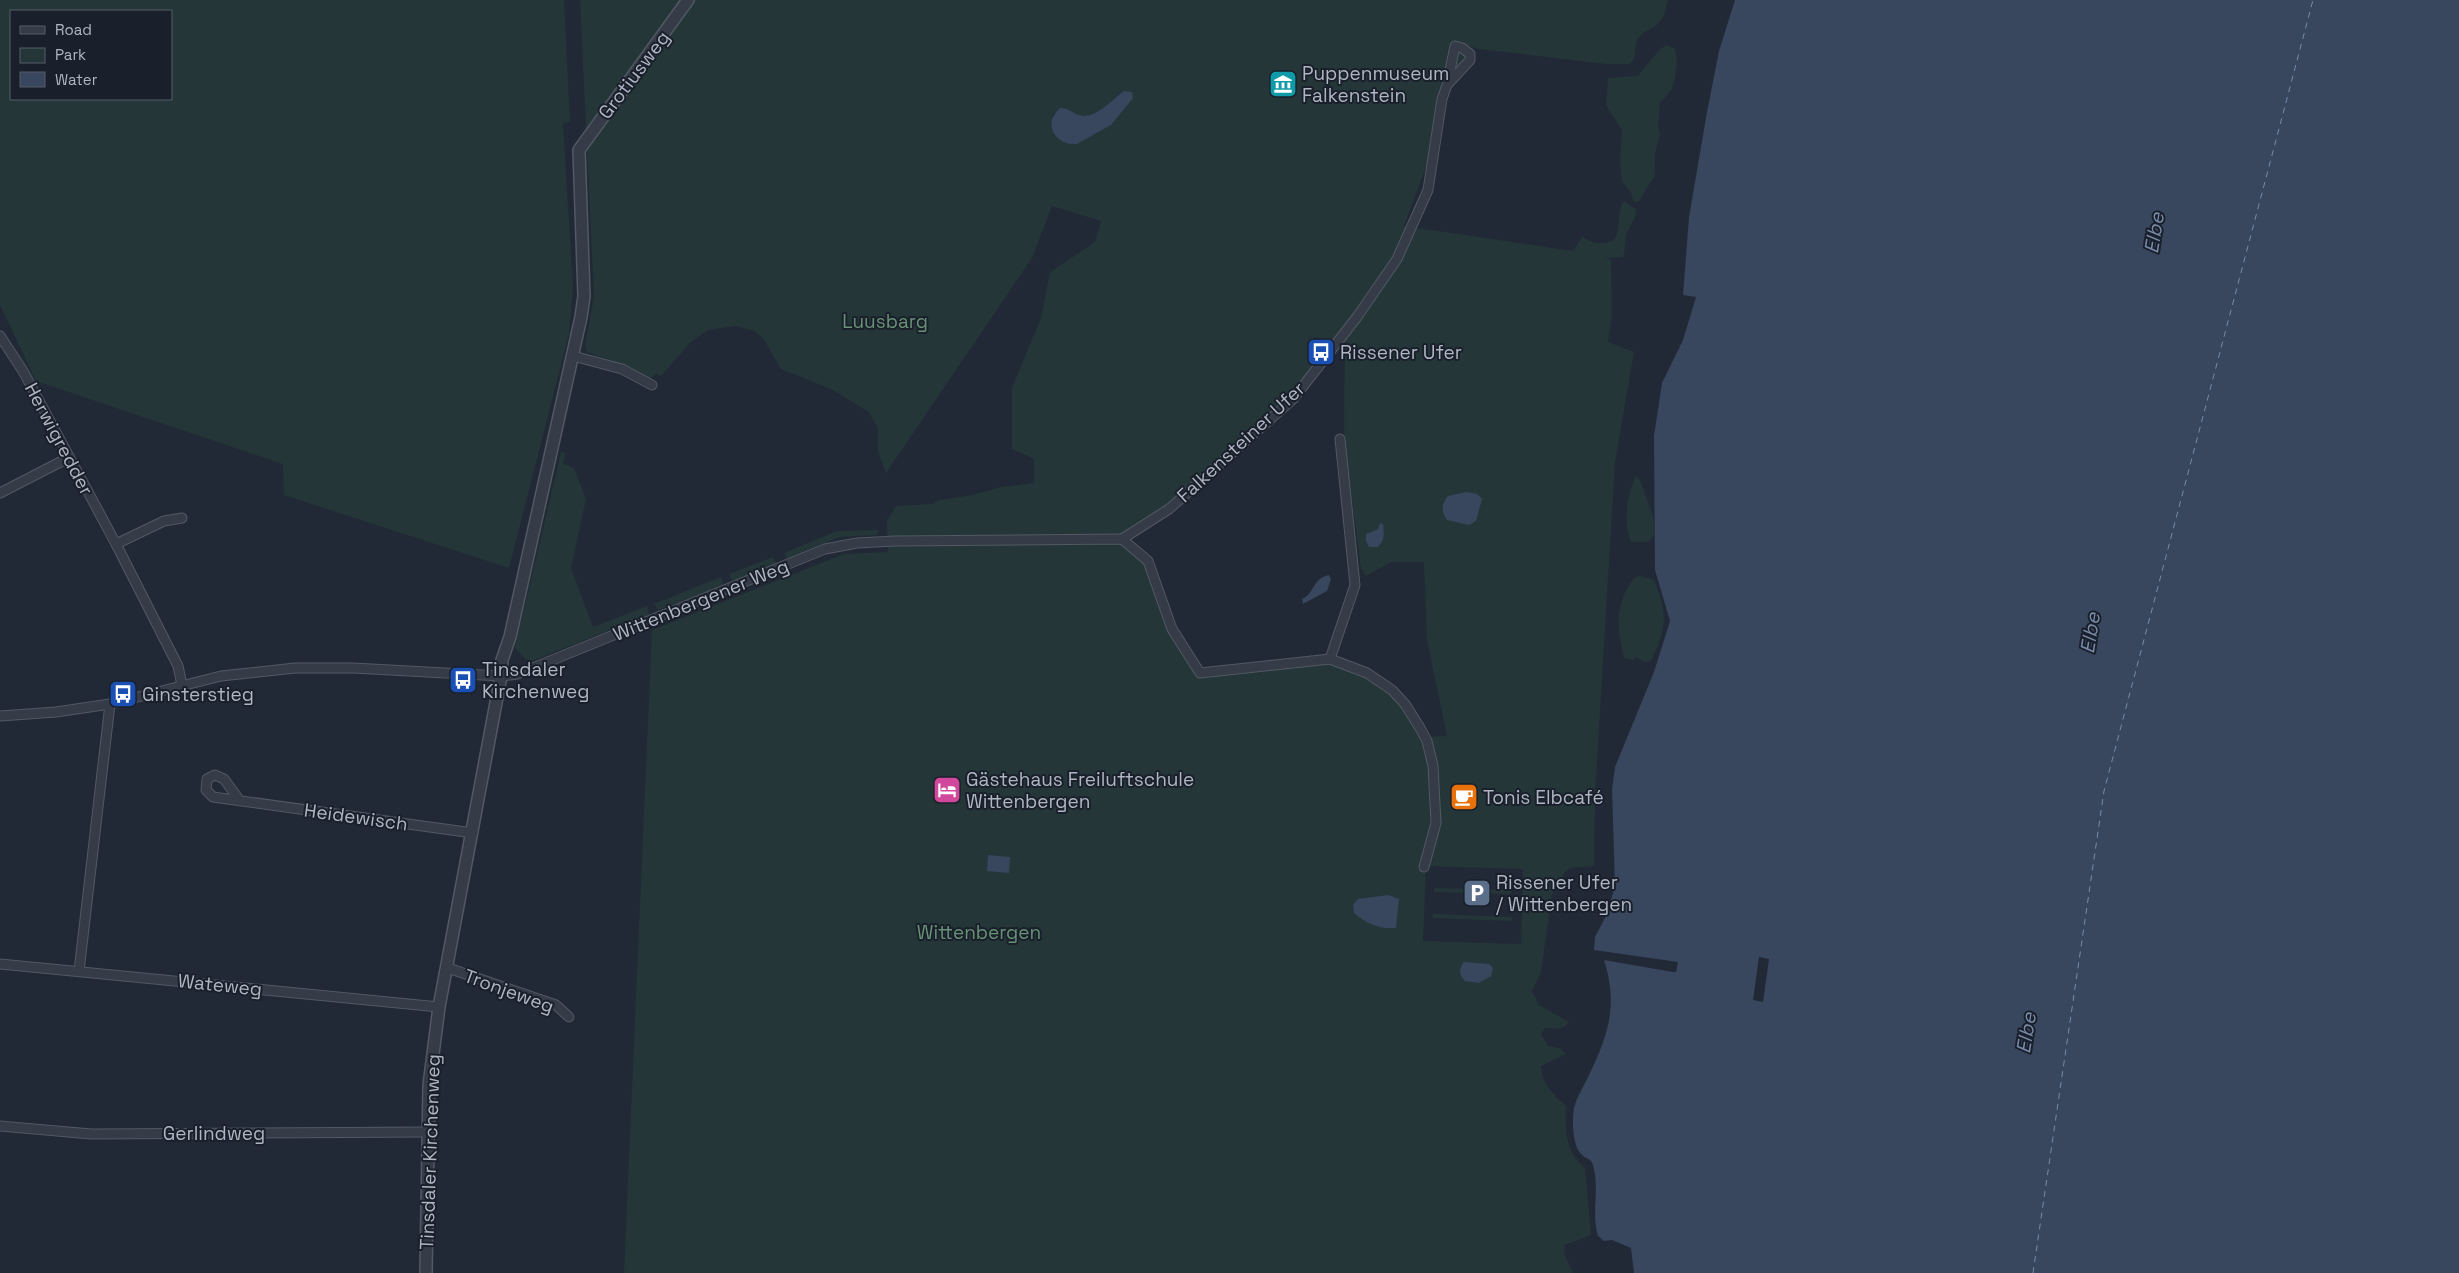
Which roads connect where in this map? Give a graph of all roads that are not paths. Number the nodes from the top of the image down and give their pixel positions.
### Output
1 (688, 0) edge
2 (1447, 85) dead end
3 (579, 150) joint
4 (0, 336) edge
5 (574, 356) junction
6 (652, 386) dead end
7 (1340, 439) dead end
8 (68, 458) junction
9 (0, 493) edge
10 (182, 518) dead end
11 (1122, 539) junction
12 (116, 544) junction
13 (1330, 659) junction
14 (501, 676) junction
15 (182, 685) junction
16 (110, 704) junction
17 (0, 716) edge
18 (240, 801) dead end
19 (473, 833) junction
20 (1424, 867) dead end
21 (0, 964) edge
22 (448, 968) junction
23 (80, 971) junction
24 (439, 1006) junction
25 (569, 1017) dead end
26 (0, 1126) edge
27 (428, 1132) junction
28 (426, 1273) edge

1 - 3 street, Grotiusweg
2 - 11 street, Falkensteiner Ufer
3 - 5 street, Tinsdaler Kirchenweg
4 - 8 street, Herwigredder
5 - 6 street
5 - 14 street, Tinsdaler Kirchenweg
7 - 13 street
8 - 9 street
8 - 12 street, Herwigredder
10 - 12 street
11 - 13 street
11 - 14 street, Wittenbergener Weg
12 - 15 street, Herwigredder
13 - 20 street
14 - 15 street, Wittenbergener Weg
14 - 19 street, Tinsdaler Kirchenweg
15 - 16 street, Wittenbergener Weg
16 - 17 street, Wittenbergener Weg
16 - 23 street
18 - 19 street, Heidewisch
19 - 22 street, Tinsdaler Kirchenweg
21 - 23 street, Wateweg
22 - 24 street, Tinsdaler Kirchenweg
22 - 25 street, Tronjeweg
23 - 24 street, Wateweg
24 - 27 street, Tinsdaler Kirchenweg
26 - 27 street, Gerlindweg
27 - 28 street, Tinsdaler Kirchenweg

